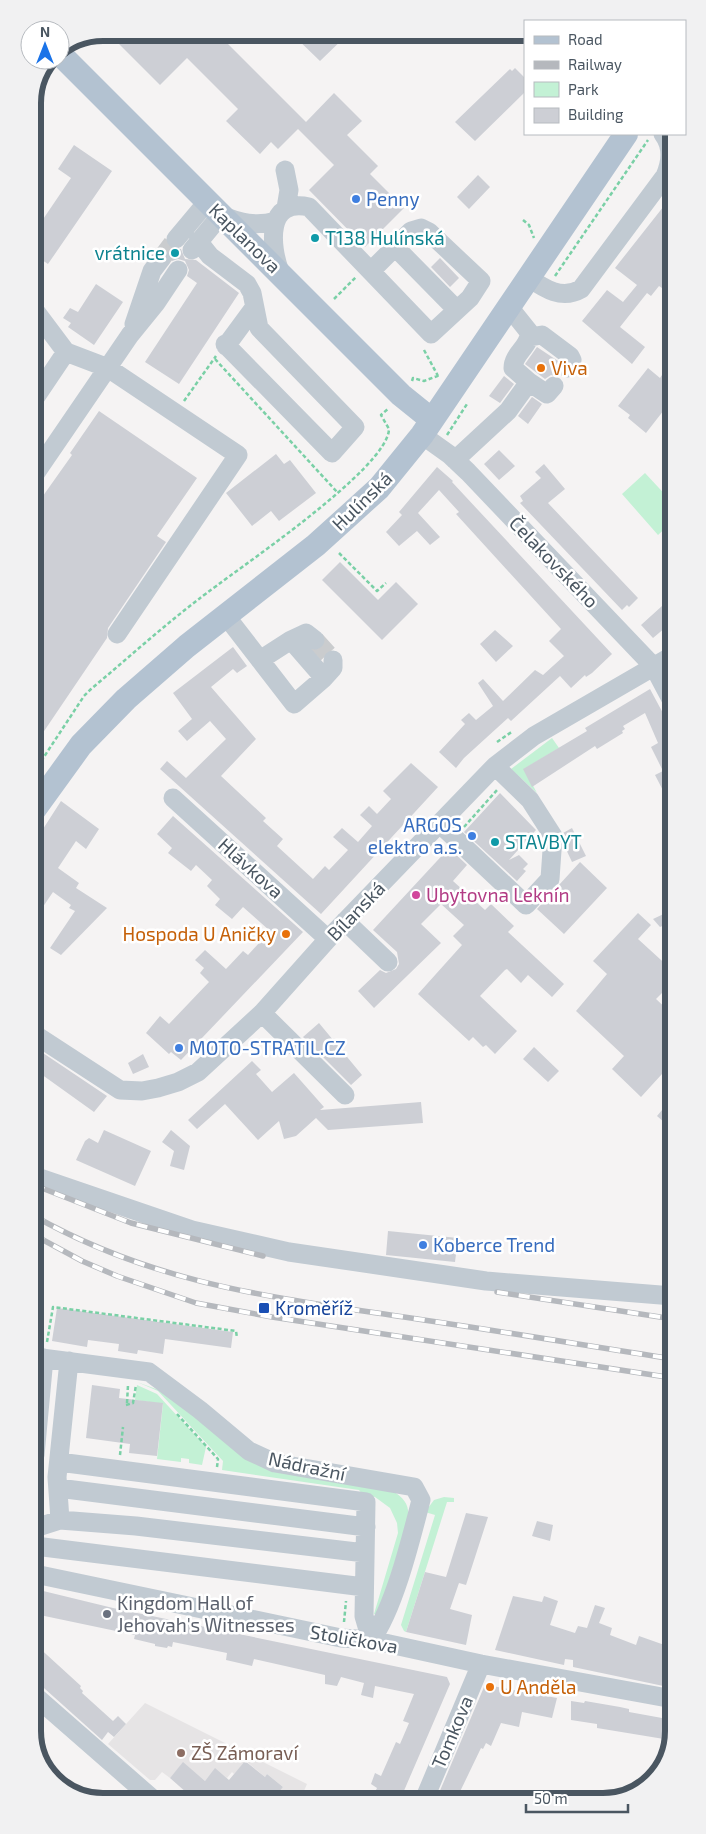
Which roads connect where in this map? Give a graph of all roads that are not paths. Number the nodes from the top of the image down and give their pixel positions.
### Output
1 (70, 64) edge
2 (625, 135) edge
3 (285, 170) dead end
4 (665, 174) edge
5 (214, 209) junction
6 (281, 214) junction
7 (176, 239) tunnel mouth
8 (395, 247) junction
9 (161, 259) tunnel mouth
10 (178, 270) tunnel mouth
11 (280, 272) junction
12 (366, 272) junction
13 (529, 278) junction
14 (509, 307) junction
15 (254, 308) junction
16 (457, 310) junction
17 (41, 319) edge
18 (130, 335) junction
19 (530, 337) junction
20 (66, 352) junction
21 (108, 368) junction
22 (567, 368) dead end
23 (529, 382) junction
24 (554, 386) dead end
25 (41, 389) edge
26 (427, 427) junction
27 (455, 460) junction
28 (41, 465) edge
29 (226, 616) junction
30 (117, 634) dead end
31 (291, 640) junction
32 (315, 640) tunnel mouth
33 (260, 660) junction
34 (333, 660) dead end
35 (665, 660) edge
36 (654, 667) junction
37 (324, 678) junction
38 (665, 688) edge
39 (494, 766) junction
40 (173, 798) dead end
41 (41, 800) edge
42 (442, 822) junction
43 (345, 921) junction
44 (328, 939) junction
45 (388, 962) dead end
46 (262, 1013) junction
47 (41, 1039) edge
48 (345, 1095) dead end
49 (41, 1178) edge
50 (665, 1295) edge
51 (42, 1353) edge
52 (69, 1361) junction
53 (41, 1367) edge
54 (59, 1462) junction
55 (49, 1485) junction
56 (60, 1520) junction
57 (41, 1522) edge
58 (366, 1527) junction
59 (41, 1547) edge
60 (365, 1553) junction
61 (41, 1575) edge
62 (364, 1587) junction
63 (371, 1640) junction
64 (481, 1664) junction
65 (665, 1697) edge
66 (41, 1701) edge
67 (146, 1793) edge
68 (427, 1793) edge

1 - 5 main road, Kaplanova
2 - 13 main road, Hulínská
3 - 6 street
4 - 13 street
5 - 6 street
5 - 7 street
5 - 11 main road, Kaplanova
5 - 15 street
6 - 11 street
6 - 12 street
8 - 12 street
8 - 16 street
8 - 16 street
9 - 18 street
10 - 18 street
11 - 26 main road, Kaplanova
12 - 16 street
13 - 14 main road, Hulínská
14 - 19 street
14 - 26 main road, Hulínská
15 - 15 street
17 - 20 street
18 - 21 street
19 - 22 street
19 - 23 street
20 - 21 street
20 - 25 street
21 - 28 street
21 - 30 street
23 - 24 street
23 - 27 street
26 - 27 street, Čelakovského
26 - 29 main road, Hulínská
27 - 36 street, Čelakovského
29 - 33 street
29 - 41 main road, Hulínská
31 - 32 street
31 - 33 street
31 - 37 street
33 - 37 street
34 - 37 street
35 - 36 street, Bílanská
36 - 38 street, Čelakovského
36 - 39 street, Bílanská
39 - 42 street, Bílanská
39 - 42 street
40 - 44 street, Hlávkova
42 - 43 street, Bílanská
43 - 44 street, Bílanská
43 - 45 street
44 - 46 street, Bílanská
46 - 47 street, Bílanská
46 - 48 street
49 - 50 street
51 - 52 street, Nádražní
51 - 53 street
52 - 54 street
52 - 63 street, Nádražní
54 - 55 street
54 - 58 street
55 - 56 street
55 - 58 street
56 - 57 street
56 - 60 street
58 - 60 street
59 - 62 street
60 - 62 street
61 - 63 street, Stoličkova
62 - 63 street
63 - 64 street, Stoličkova
64 - 65 street, Stoličkova
64 - 68 street, Tomkova
66 - 67 street

